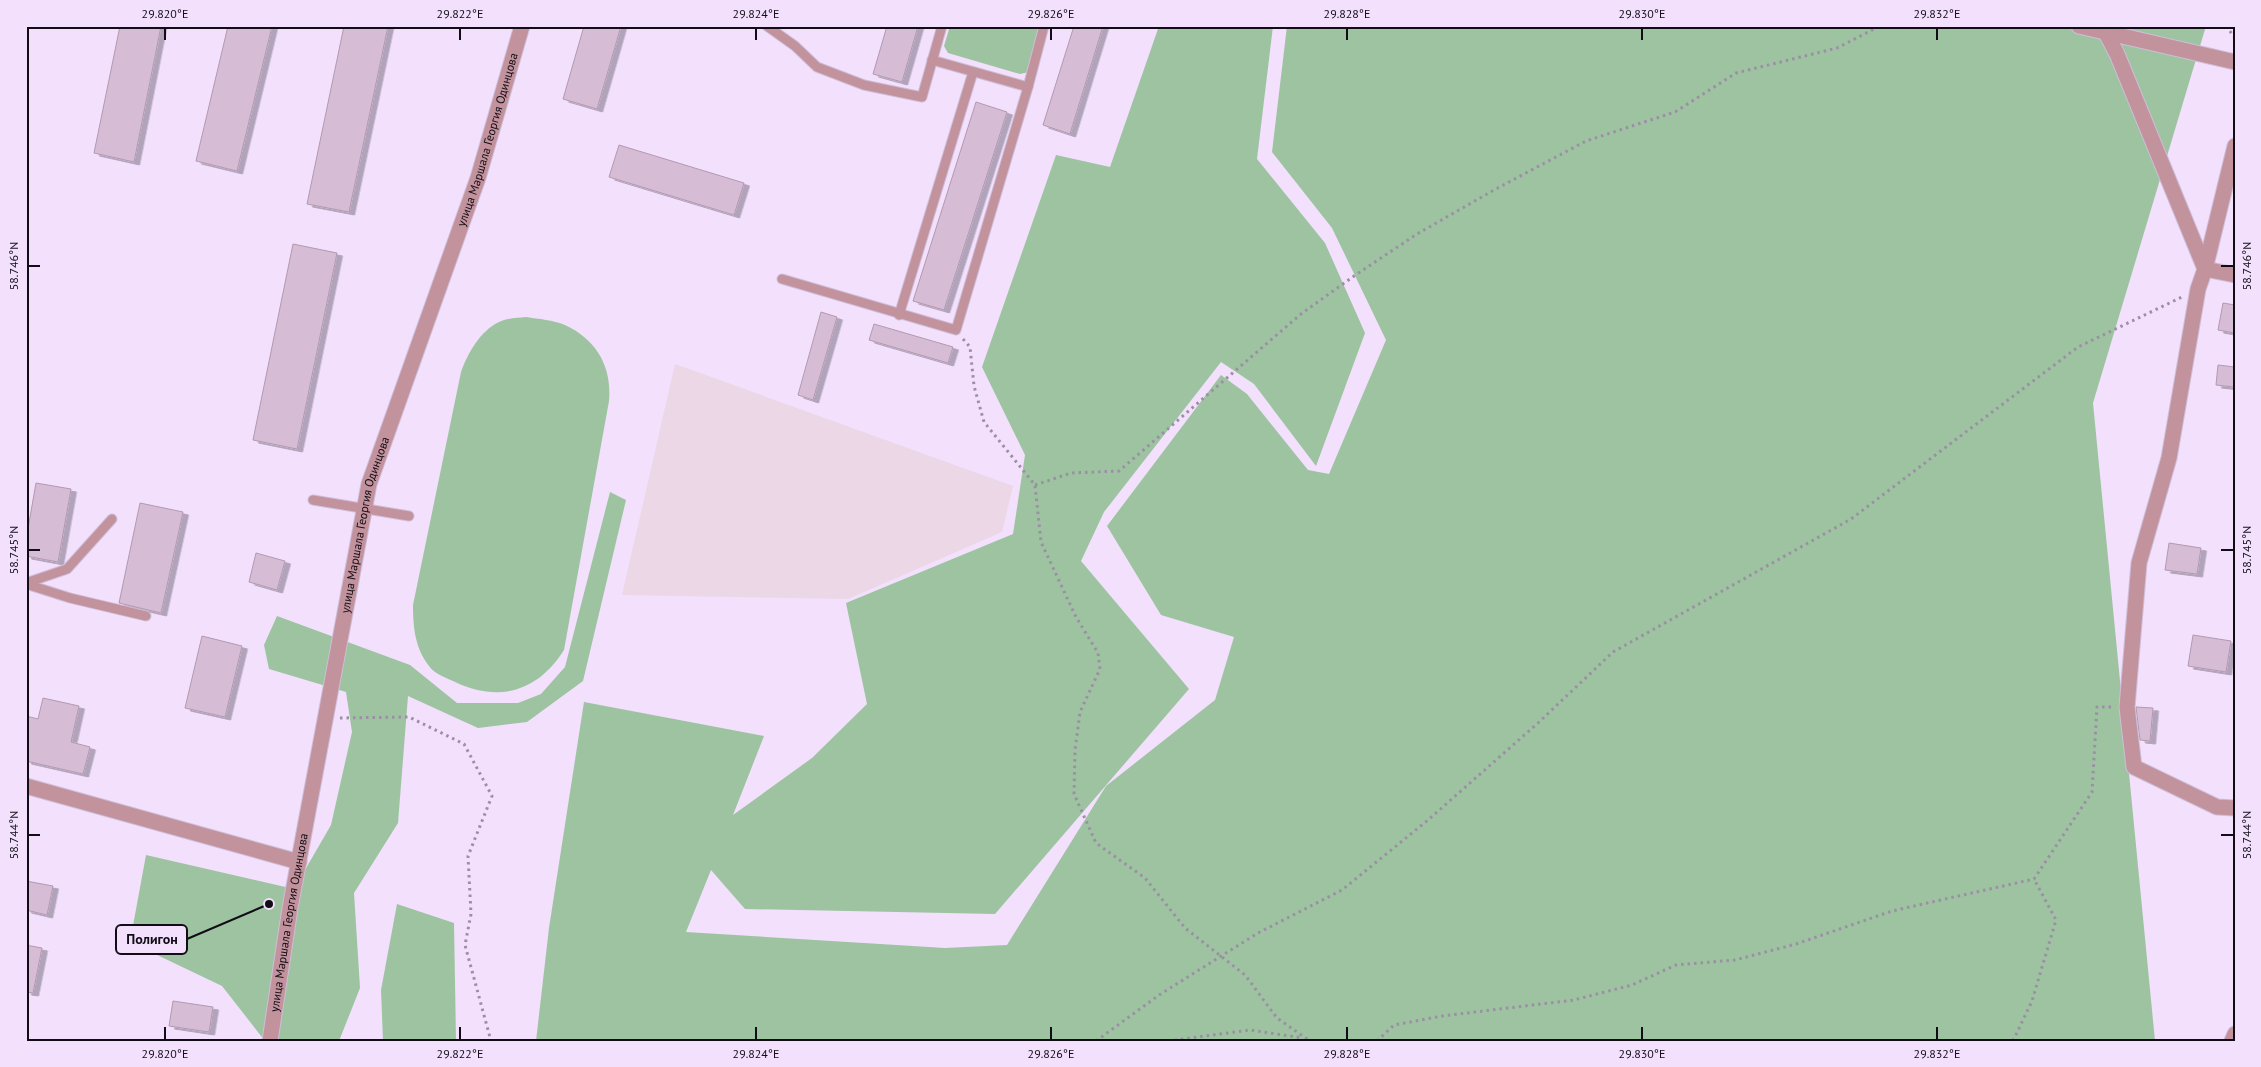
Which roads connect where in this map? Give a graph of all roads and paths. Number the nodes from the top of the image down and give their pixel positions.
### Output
1 (522, 26) edge
2 (767, 26) edge
3 (942, 26) edge
4 (1044, 26) edge
5 (1880, 26) edge
6 (2079, 26) edge
7 (2226, 26) edge
8 (2105, 32) junction
9 (2235, 38) edge
10 (932, 60) junction
11 (2235, 62) edge
12 (973, 72) junction
13 (1028, 87) junction
14 (2235, 146) edge
15 (2204, 269) junction
16 (2235, 275) edge
17 (782, 279) dead end
18 (2198, 290) junction
19 (899, 315) junction
20 (956, 330) junction
21 (1035, 485) junction
22 (313, 500) dead end
23 (364, 508) junction
24 (409, 516) dead end
25 (112, 519) dead end
26 (26, 583) edge
27 (146, 616) dead end
28 (2127, 707) junction
29 (325, 719) junction
30 (26, 786) edge
31 (2235, 808) edge
32 (299, 862) junction
33 (2034, 879) junction
34 (1221, 956) junction
35 (2235, 1034) edge
36 (1304, 1038) junction
37 (270, 1041) edge
38 (491, 1041) edge
39 (1096, 1041) edge
40 (1168, 1041) edge
41 (1310, 1041) edge
42 (1377, 1041) edge
43 (2013, 1041) edge
44 (2232, 1041) edge

1 - 23 street, улица Маршала Георгия Одинцова
2 - 10 lane
3 - 10 lane
4 - 13 lane
5 - 21 path
6 - 8 street
7 - 9 path
8 - 11 street
8 - 15 street
10 - 12 lane
12 - 13 lane
12 - 19 lane
13 - 20 lane
14 - 15 street
15 - 16 street
15 - 18 street
17 - 19 lane
18 - 28 street
18 - 34 path
19 - 20 lane
20 - 21 path
21 - 34 path
22 - 23 lane
23 - 24 lane
23 - 29 street, улица Маршала Георгия Одинцова
25 - 26 lane
26 - 27 lane
28 - 31 street
28 - 33 path
29 - 32 street, улица Маршала Георгия Одинцова
29 - 38 path
30 - 32 street
32 - 37 street, улица Маршала Георгия Одинцова
33 - 42 path
33 - 43 path
34 - 36 path
34 - 39 path
35 - 44 street
36 - 40 path
36 - 41 path

